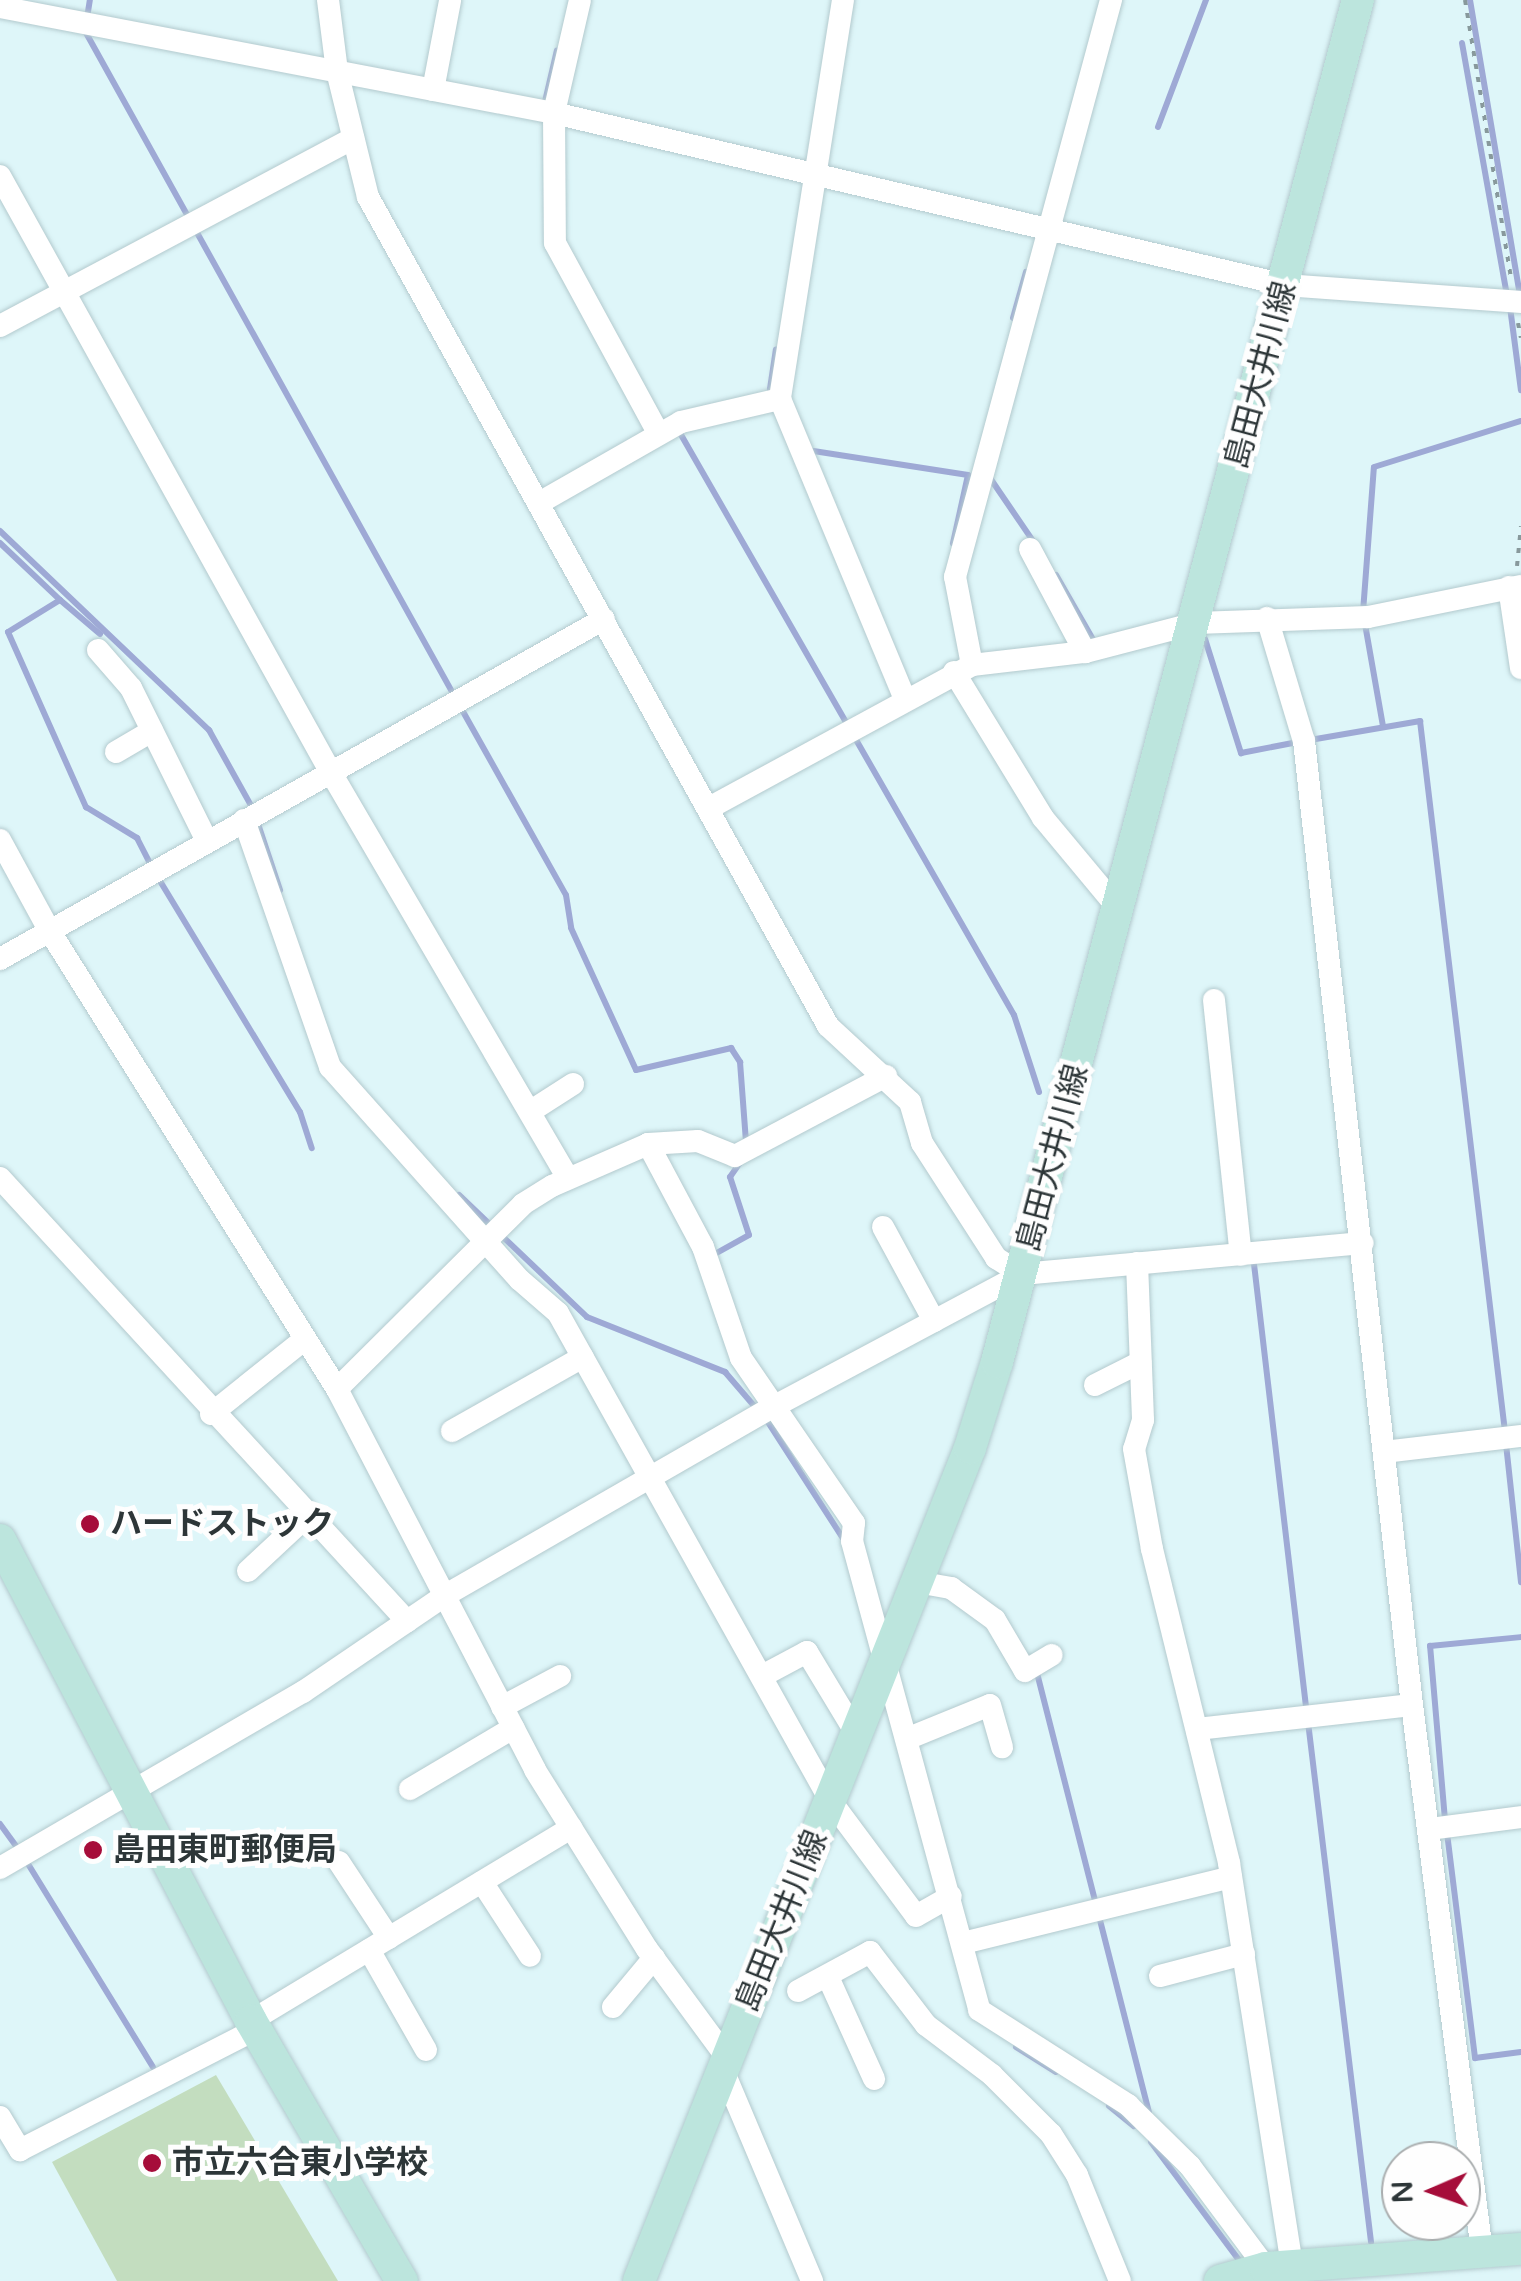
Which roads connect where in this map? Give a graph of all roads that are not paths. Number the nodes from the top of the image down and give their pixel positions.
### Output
1 (328, 0) edge
2 (580, 0) edge
3 (843, 0) edge
4 (1111, 0) edge
5 (1358, 0) edge
6 (450, 1) edge
7 (0, 8) edge
8 (75, 10) edge
9 (337, 71) junction
10 (433, 90) junction
11 (554, 113) junction
12 (353, 138) junction
13 (815, 174) junction
14 (0, 176) edge
15 (1046, 231) junction
16 (1285, 286) junction
17 (68, 294) junction
18 (1518, 302) edge
19 (0, 326) edge
20 (780, 399) junction
21 (658, 433) junction
22 (539, 503) junction
23 (1030, 549) dead end
24 (1515, 586) edge
25 (1267, 618) junction
26 (604, 619) junction
27 (1196, 623) junction
28 (98, 650) dead end
29 (1084, 652) junction
30 (963, 668) junction
31 (1521, 668) edge
32 (904, 697) junction
33 (152, 731) junction
34 (116, 752) dead end
35 (330, 772) junction
36 (710, 808) junction
37 (244, 820) junction
38 (0, 840) edge
39 (207, 841) junction
40 (1118, 908) junction
41 (49, 930) junction
42 (0, 959) edge
43 (1214, 1000) dead end
44 (886, 1076) junction
45 (574, 1084) dead end
46 (531, 1111) junction
47 (648, 1144) junction
48 (0, 1178) edge
49 (568, 1178) junction
50 (883, 1227) dead end
51 (486, 1243) junction
52 (1363, 1244) junction
53 (1241, 1255) junction
54 (1137, 1263) junction
55 (1022, 1274) junction
56 (934, 1321) junction
57 (305, 1339) junction
58 (583, 1357) junction
59 (1140, 1362) junction
60 (1095, 1385) dead end
61 (337, 1389) junction
62 (771, 1408) junction
63 (211, 1414) junction
64 (452, 1431) dead end
65 (1521, 1436) edge
66 (1384, 1452) junction
67 (652, 1477) junction
68 (307, 1516) junction
69 (0, 1540) edge
70 (248, 1571) dead end
71 (917, 1582) junction
72 (444, 1596) junction
73 (407, 1622) junction
74 (1052, 1655) dead end
75 (888, 1656) junction
76 (560, 1676) dead end
77 (762, 1676) junction
78 (1412, 1705) junction
79 (508, 1718) junction
80 (1197, 1728) junction
81 (856, 1734) junction
82 (910, 1738) junction
83 (1002, 1747) dead end
84 (133, 1785) junction
85 (410, 1789) dead end
86 (830, 1800) junction
87 (1521, 1816) edge
88 (572, 1828) junction
89 (1430, 1829) junction
90 (339, 1862) dead end
91 (0, 1868) edge
92 (1232, 1877) junction
93 (482, 1882) junction
94 (952, 1896) junction
95 (379, 1944) junction
96 (963, 1944) junction
97 (1244, 1954) junction
98 (530, 1956) dead end
99 (654, 1958) junction
100 (828, 1976) junction
101 (1160, 1976) dead end
102 (798, 1990) dead end
103 (613, 2007) dead end
104 (254, 2025) junction
105 (426, 2050) dead end
106 (725, 2064) junction
107 (874, 2078) dead end
108 (0, 2118) edge
109 (8, 2148) edge
110 (1521, 2249) edge
111 (1482, 2252) junction
112 (1284, 2272) edge
113 (402, 2281) edge
114 (639, 2281) edge
115 (812, 2281) edge
116 (1120, 2281) edge
117 (1220, 2281) edge

1 - 9 street
2 - 11 street
3 - 13 street
4 - 15 street
5 - 16 main road, 島田大井川線
6 - 10 street
7 - 8 street
8 - 9 street
9 - 10 street
9 - 12 street
10 - 11 street
11 - 13 street
11 - 21 street
12 - 17 street
12 - 22 street
13 - 15 street
13 - 20 street
14 - 17 street
15 - 16 street
15 - 30 street
16 - 18 street
16 - 27 main road, 島田大井川線
17 - 19 street
17 - 35 street
20 - 21 street
20 - 32 street
21 - 22 street
22 - 26 street
23 - 29 street
24 - 25 street
24 - 31 street
25 - 27 street
25 - 52 street
26 - 35 street
26 - 36 street
27 - 29 street
27 - 40 main road, 島田大井川線
28 - 33 street
29 - 30 street
30 - 32 street
30 - 40 street
32 - 36 street
33 - 34 street
33 - 39 street
35 - 37 street
35 - 46 street
36 - 44 street
37 - 39 street
37 - 51 street
38 - 41 street
39 - 41 street
40 - 55 main road, 島田大井川線
41 - 42 street
41 - 57 street
43 - 53 street
44 - 47 street
44 - 55 street
45 - 46 street
46 - 49 street
47 - 49 street
47 - 62 street
48 - 63 street
49 - 51 street
50 - 56 street
51 - 58 street
51 - 61 street
52 - 53 street
52 - 66 street
53 - 54 street
54 - 55 street
54 - 59 street
55 - 56 street
55 - 71 main road, 島田大井川線
56 - 62 street
57 - 61 street
57 - 63 street
58 - 64 street
58 - 67 street
59 - 60 street
59 - 80 street
61 - 72 street
62 - 67 street
62 - 75 street
63 - 68 street
65 - 66 street
66 - 78 street
67 - 72 street
67 - 77 street
68 - 70 street
68 - 73 street
69 - 84 main road
71 - 74 street
71 - 75 main road, 島田大井川線
72 - 73 street
72 - 79 street
73 - 84 street
75 - 81 main road, 島田大井川線
75 - 82 street
76 - 79 street
77 - 81 street
77 - 86 street
78 - 80 street
78 - 89 street
79 - 85 street
79 - 88 street
80 - 92 street
81 - 86 main road, 島田大井川線
82 - 83 street
82 - 94 street
84 - 91 street
84 - 104 main road
86 - 94 street
86 - 106 main road, 島田大井川線
87 - 89 street
88 - 93 street
88 - 99 street
89 - 111 street
90 - 95 street
92 - 96 street
92 - 97 street
93 - 95 street
93 - 98 street
94 - 96 street
95 - 104 street
95 - 105 street
96 - 112 street
97 - 101 street
97 - 112 street
99 - 103 street
99 - 106 street
100 - 102 street
100 - 107 street
100 - 116 street
104 - 109 street
104 - 113 main road
106 - 114 main road, 島田大井川線
106 - 115 street
108 - 109 street
110 - 111 main road
111 - 112 main road
112 - 117 main road

